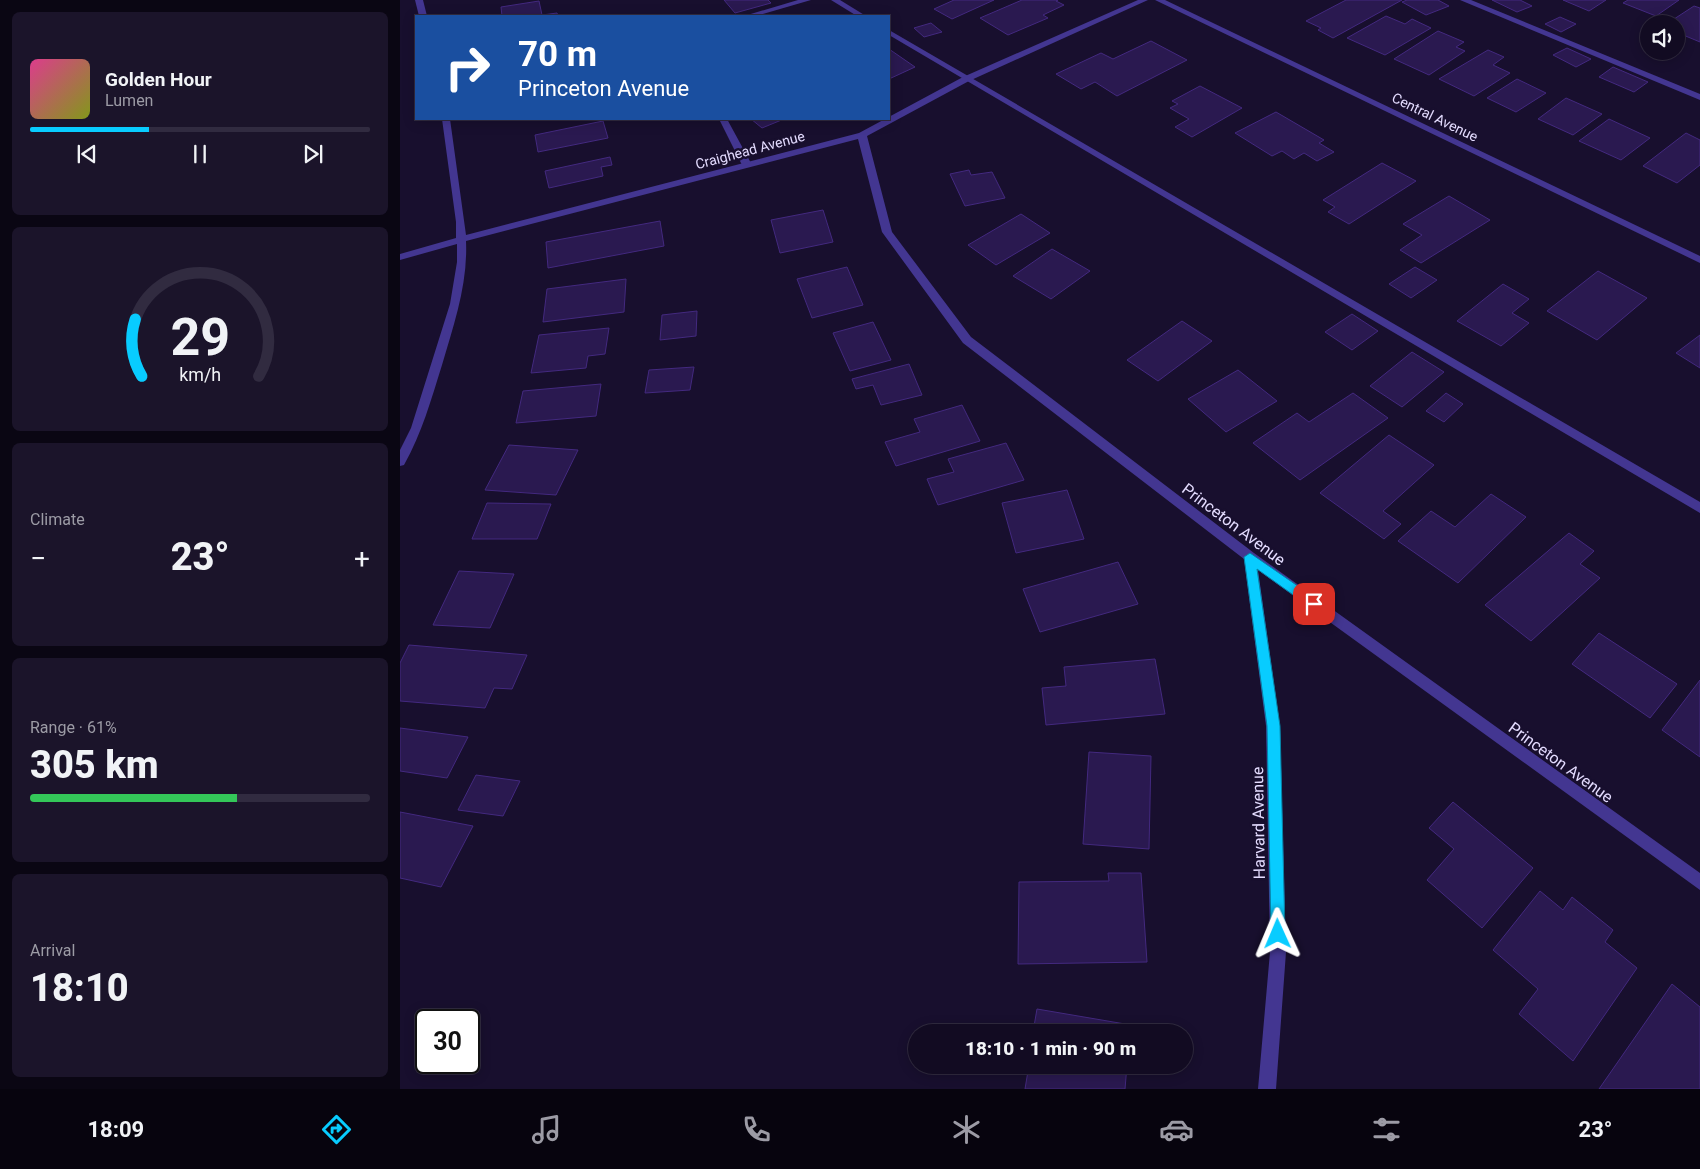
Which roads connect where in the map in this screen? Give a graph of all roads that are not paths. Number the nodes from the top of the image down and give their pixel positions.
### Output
1 (419, 0) edge
2 (807, 0) edge
3 (835, 0) edge
4 (1144, 0) edge
5 (1159, 0) edge
6 (1464, 0) edge
7 (423, 15) edge
8 (752, 15) edge
9 (860, 15) edge
10 (890, 33) edge
11 (966, 79) junction
12 (1700, 97) edge
13 (446, 120) edge
14 (724, 120) edge
15 (890, 120) edge
16 (890, 120) edge
17 (862, 135) junction
18 (748, 165) junction
19 (462, 239) junction
20 (400, 257) edge
21 (1700, 260) edge
22 (400, 462) edge
23 (1700, 508) edge
24 (1250, 557) junction
25 (1700, 882) edge
26 (1267, 1089) edge

1 - 7 street
2 - 8 street
3 - 9 street
4 - 11 street, Craighead Avenue
5 - 21 street, Central Avenue
6 - 12 street
10 - 11 street
11 - 16 street, Craighead Avenue
11 - 23 street
13 - 19 street
14 - 18 street
15 - 17 street, Craighead Avenue
17 - 18 street, Craighead Avenue
17 - 24 street, Princeton Avenue
18 - 19 street, Craighead Avenue
19 - 20 street, Craighead Avenue
19 - 22 street
24 - 25 street, Princeton Avenue
24 - 26 street, Harvard Avenue

